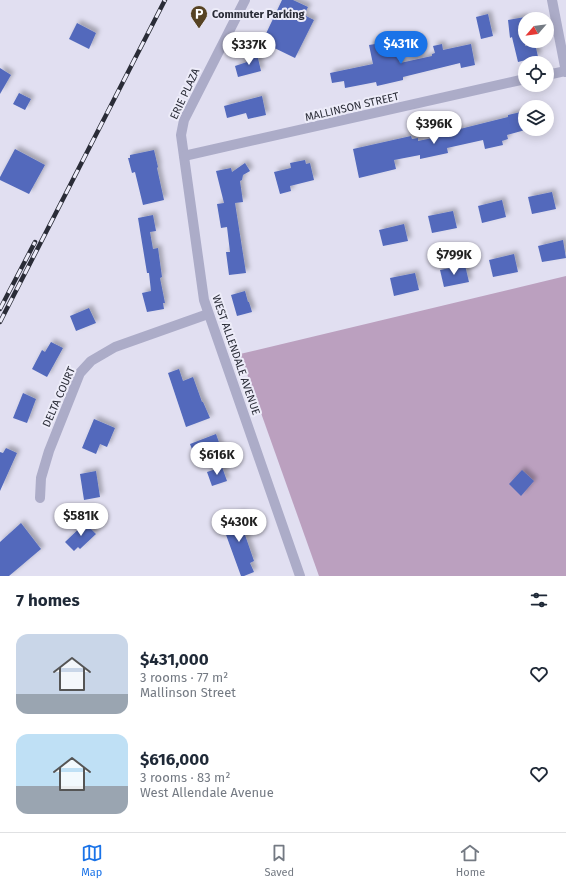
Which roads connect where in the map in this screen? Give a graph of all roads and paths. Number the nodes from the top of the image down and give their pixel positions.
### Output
1 (245, 0) edge
2 (552, 0) edge
3 (566, 71) edge
4 (554, 74) edge
5 (518, 81) edge
6 (181, 135) joint
7 (184, 156) junction
8 (208, 314) junction
9 (40, 498) dead end
10 (300, 576) edge

1 - 6 street, ERIE PLAZA
2 - 3 street
3 - 4 street
5 - 7 street, MALLINSON STREET
6 - 7 street, WEST ALLENDALE AVENUE
7 - 8 street, WEST ALLENDALE AVENUE
8 - 9 street, DELTA COURT
8 - 10 street, WEST ALLENDALE AVENUE

